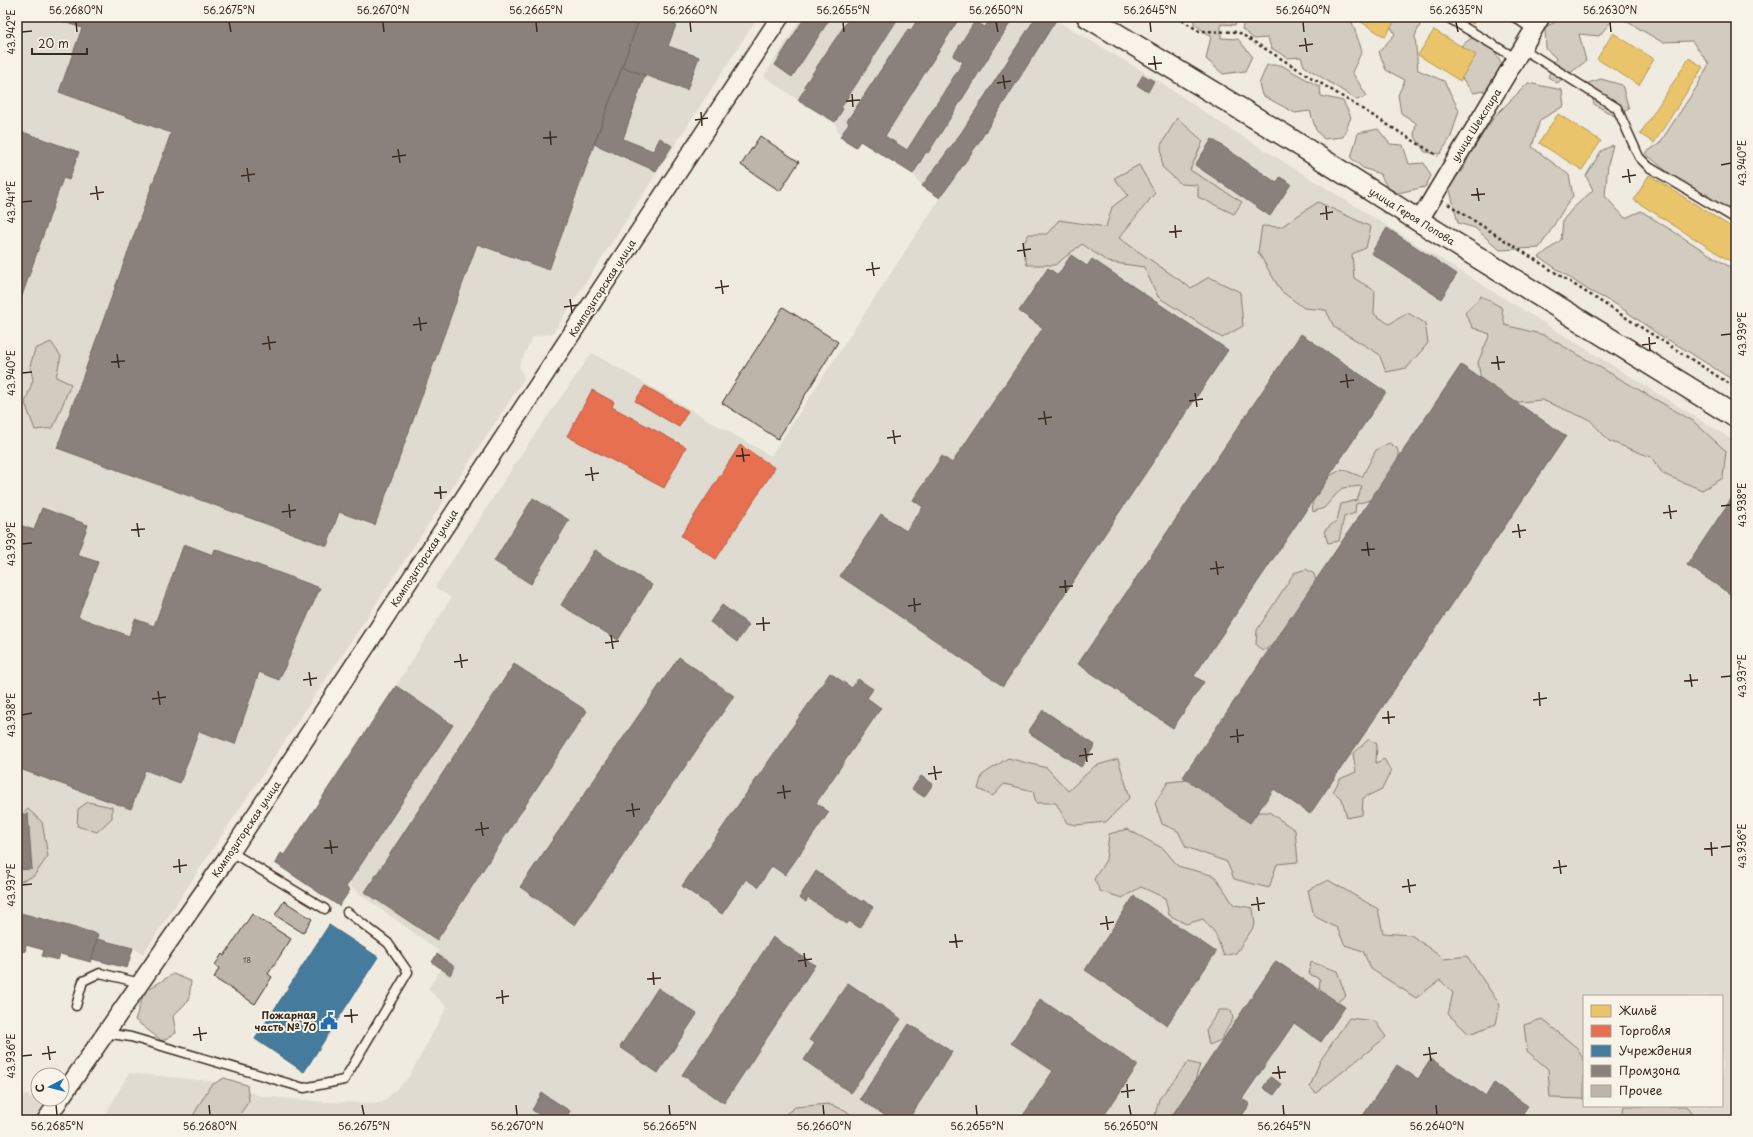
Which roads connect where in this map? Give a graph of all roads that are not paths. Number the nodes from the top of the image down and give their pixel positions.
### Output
1 (780, 17) edge
2 (1088, 17) edge
3 (1447, 17) edge
4 (1514, 17) edge
5 (1537, 23) edge
6 (1520, 54) junction
7 (1736, 219) edge
8 (1419, 221) junction
9 (1736, 417) edge
10 (231, 852) junction
11 (325, 909) dead end
12 (347, 912) dead end
13 (140, 982) junction
14 (76, 1006) dead end
15 (105, 1033) junction
16 (70, 1084) edge
17 (55, 1107) edge
18 (46, 1120) edge

1 - 10 street, Композиторская улица
2 - 8 street, улица Героя Попова
3 - 6 lane
4 - 5 lane, улица Шекспира
5 - 6 street, улица Шекспира
6 - 7 lane
6 - 8 street, улица Шекспира
8 - 9 street, улица Героя Попова
10 - 11 lane
10 - 13 street, Композиторская улица
12 - 15 lane
13 - 14 lane
13 - 15 street, Композиторская улица
15 - 16 street, Композиторская улица
17 - 18 street

